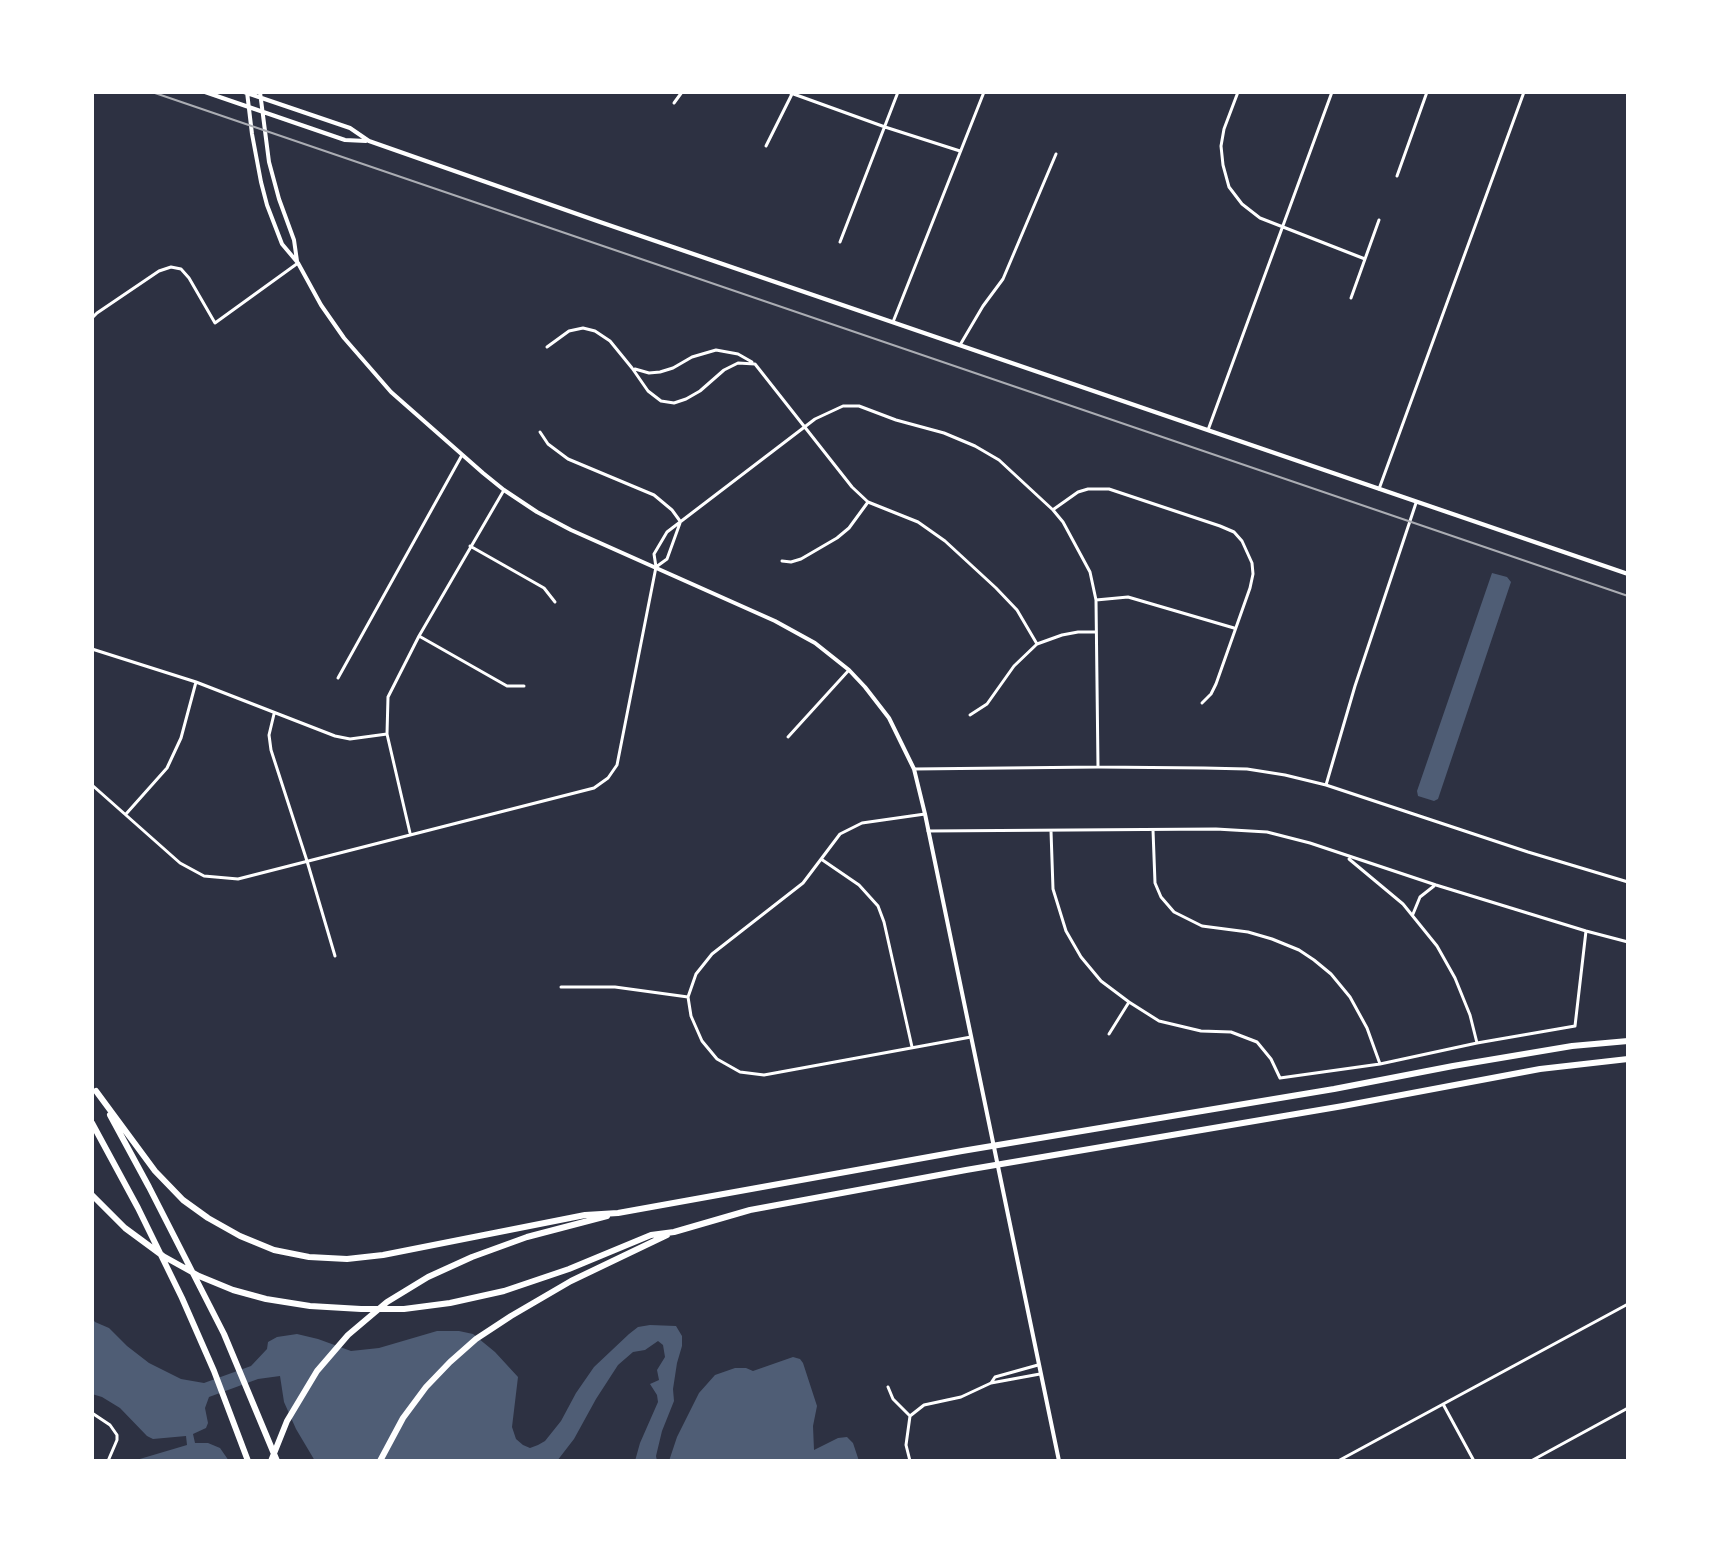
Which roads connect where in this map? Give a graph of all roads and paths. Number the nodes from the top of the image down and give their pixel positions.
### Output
1 (205, 92) edge
2 (246, 92) edge
3 (682, 92) edge
4 (810, 92) edge
5 (898, 92) edge
6 (984, 92) edge
7 (1238, 92) edge
8 (1332, 92) edge
9 (1427, 92) edge
10 (1524, 92) edge
11 (790, 93) edge
12 (260, 95) edge
13 (807, 100) junction
14 (674, 103) dead end
15 (249, 107) junction
16 (262, 112) junction
17 (885, 127) junction
18 (369, 141) junction
19 (766, 146) dead end
20 (960, 151) junction
21 (1056, 154) dead end
22 (1397, 176) dead end
23 (1379, 220) dead end
24 (1282, 228) junction
25 (840, 242) dead end
26 (1365, 259) junction
27 (298, 263) junction
28 (1351, 298) dead end
29 (92, 318) edge
30 (893, 322) junction
31 (960, 345) junction
32 (547, 347) dead end
33 (755, 364) junction
34 (632, 368) junction
35 (805, 427) junction
36 (1208, 430) junction
37 (540, 432) dead end
38 (462, 455) junction
39 (1379, 489) junction
40 (504, 490) junction
41 (868, 502) junction
42 (1417, 502) junction
43 (1053, 510) junction
44 (680, 521) junction
45 (470, 546) junction
46 (782, 561) dead end
47 (656, 567) junction
48 (1628, 574) edge
49 (1096, 600) junction
50 (555, 602) dead end
51 (1234, 628) junction
52 (1095, 632) junction
53 (419, 636) junction
54 (1037, 644) junction
55 (92, 649) edge
56 (849, 670) junction
57 (338, 678) dead end
58 (196, 682) junction
59 (524, 686) dead end
60 (1202, 703) dead end
61 (274, 713) junction
62 (970, 715) dead end
63 (387, 734) junction
64 (788, 737) dead end
65 (1098, 767) junction
66 (914, 769) junction
67 (92, 785) edge
68 (1326, 785) junction
69 (925, 814) junction
70 (125, 815) junction
71 (1153, 830) junction
72 (928, 831) junction
73 (1051, 831) junction
74 (410, 834) junction
75 (1346, 856) junction
76 (821, 859) junction
77 (307, 861) junction
78 (1628, 882) edge
79 (1436, 885) junction
80 (1413, 914) junction
81 (1586, 931) junction
82 (1628, 942) edge
83 (335, 956) dead end
84 (561, 987) dead end
85 (688, 997) junction
86 (1129, 1002) junction
87 (1109, 1034) dead end
88 (971, 1037) junction
89 (1628, 1041) edge
90 (1477, 1043) junction
91 (912, 1048) junction
92 (1628, 1059) edge
93 (1380, 1064) junction
94 (94, 1088) edge
95 (92, 1123) edge
96 (92, 1195) edge
97 (618, 1213) junction
98 (674, 1232) junction
99 (1628, 1304) edge
100 (1038, 1365) junction
101 (1040, 1374) junction
102 (991, 1383) junction
103 (888, 1387) dead end
104 (1443, 1404) junction
105 (1628, 1408) edge
106 (92, 1413) edge
107 (910, 1416) junction
108 (108, 1461) edge
109 (248, 1461) edge
110 (274, 1461) edge
111 (380, 1461) edge
112 (910, 1461) edge
113 (1059, 1461) edge
114 (1338, 1461) edge
115 (1474, 1461) edge
116 (1531, 1461) edge

1 - 15 main road
2 - 12 main road
2 - 15 main road
3 - 14 street
4 - 13 street
5 - 17 street
6 - 20 street
7 - 24 street
8 - 24 street
9 - 22 street
10 - 39 street
11 - 13 street
11 - 19 street
12 - 16 main road
12 - 18 main road
13 - 17 street
15 - 16 main road
15 - 27 main road
16 - 18 main road
16 - 27 main road
17 - 20 street
17 - 25 street
18 - 30 main road
20 - 30 street
21 - 31 street
23 - 26 street
24 - 26 street
24 - 36 street
26 - 28 street
27 - 29 street
27 - 38 main road
30 - 31 main road
31 - 36 main road
32 - 34 street
33 - 34 street
33 - 34 street
33 - 35 street
35 - 41 street
35 - 43 street
35 - 44 street
36 - 39 main road
37 - 44 street
38 - 40 main road
38 - 57 street
39 - 42 main road
40 - 45 street
40 - 47 main road
41 - 46 street
41 - 54 street
42 - 48 main road
42 - 68 street
43 - 49 street
43 - 51 street
44 - 47 street
44 - 47 street
45 - 50 street
45 - 53 street
47 - 56 main road
47 - 74 street
49 - 51 street
49 - 52 street
51 - 60 street
52 - 54 street
52 - 65 street
53 - 59 street
53 - 63 street
54 - 62 street
55 - 58 street
56 - 64 street
56 - 66 main road
58 - 61 street
58 - 70 street
61 - 63 street
61 - 77 street
63 - 74 street
65 - 66 street
65 - 68 street
66 - 69 main road
67 - 70 street
68 - 78 street
69 - 72 main road
69 - 76 street
70 - 77 street
71 - 73 street
71 - 75 street
71 - 93 street
72 - 73 street
72 - 88 main road
73 - 86 street
74 - 77 street
75 - 79 street
75 - 80 street
76 - 85 street
76 - 91 street
77 - 83 street
79 - 80 street
79 - 81 street
80 - 90 street
81 - 82 street
81 - 90 street
84 - 85 street
85 - 91 street
86 - 87 street
86 - 93 street
88 - 91 street
88 - 100 main road
89 - 97 highway
90 - 93 street
92 - 98 highway
94 - 97 highway
94 - 110 highway
95 - 109 highway
96 - 98 highway
97 - 110 highway
98 - 111 highway
99 - 104 street
100 - 101 main road
100 - 102 street
101 - 102 street
101 - 113 main road
102 - 107 street
103 - 107 street
104 - 114 street
104 - 115 street
105 - 116 street
106 - 108 street
107 - 112 street

